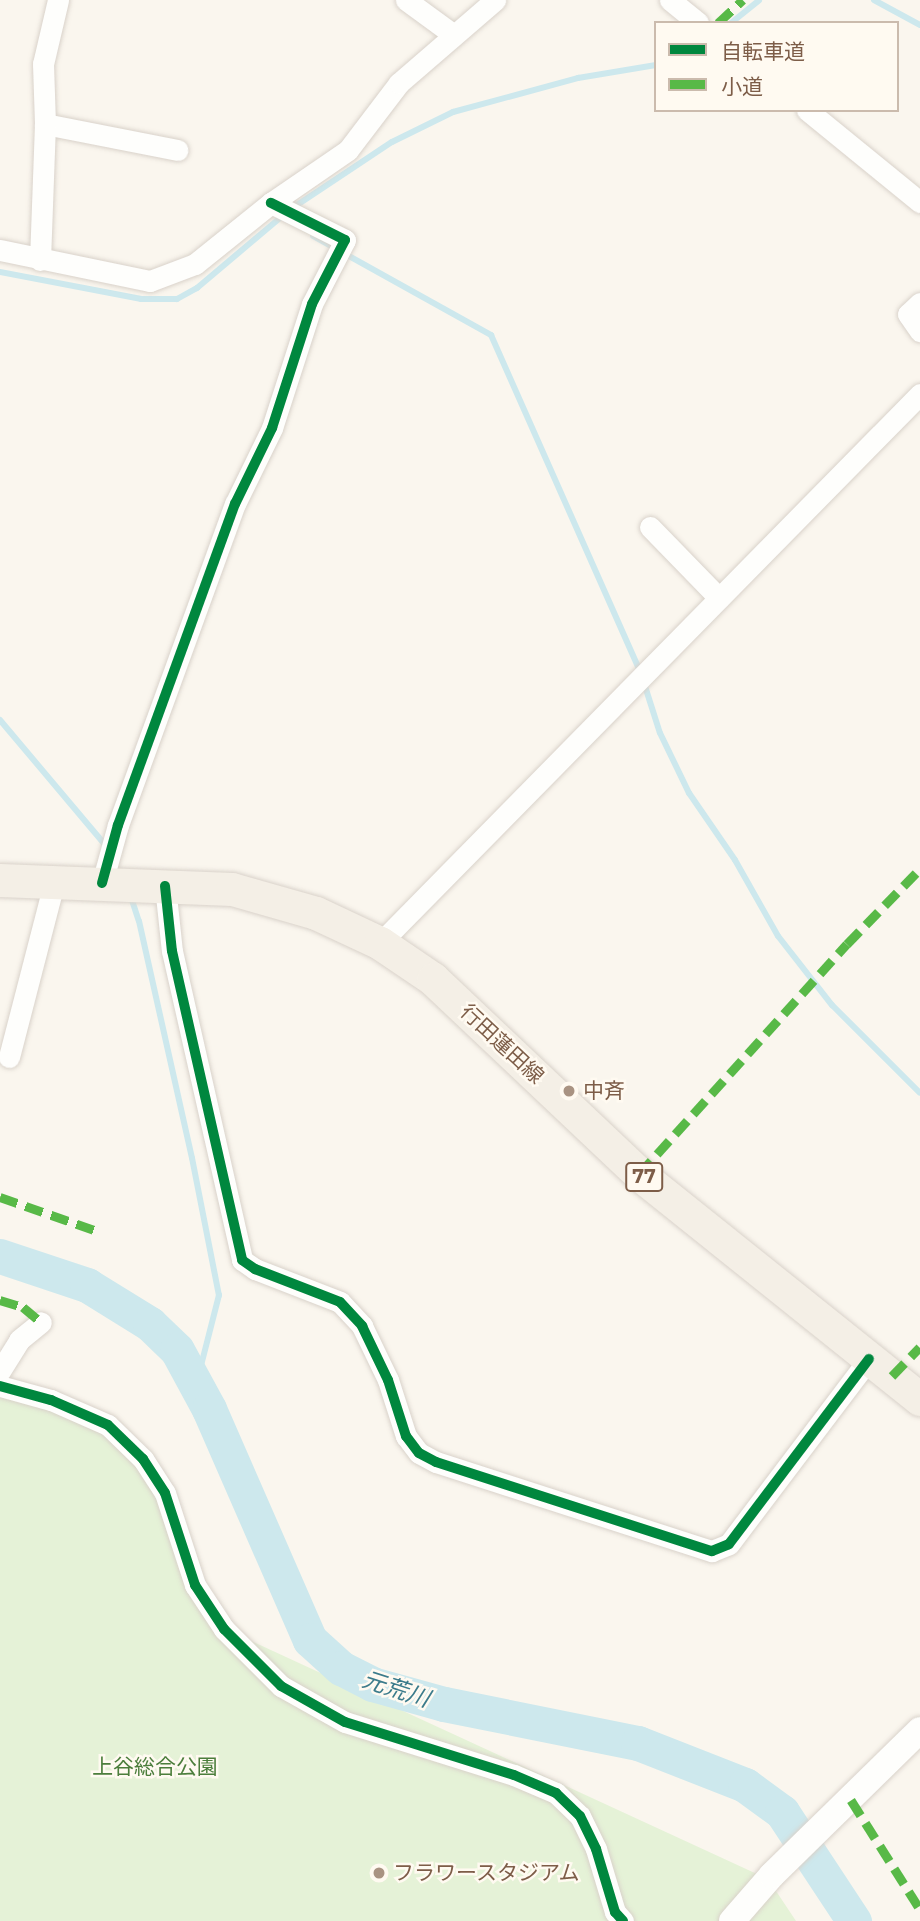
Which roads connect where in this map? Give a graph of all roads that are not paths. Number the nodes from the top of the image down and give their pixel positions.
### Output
1 (58, 0) edge
2 (406, 0) edge
3 (495, 0) edge
4 (670, 0) edge
5 (696, 21) edge
6 (454, 35) junction
7 (809, 112) edge
8 (45, 124) junction
9 (177, 150) dead end
10 (920, 202) edge
11 (271, 203) junction
12 (0, 250) edge
13 (40, 260) junction
14 (920, 303) edge
15 (920, 331) edge
16 (920, 394) edge
17 (650, 527) dead end
18 (719, 598) junction
19 (0, 880) edge
20 (54, 883) junction
21 (102, 883) junction
22 (164, 886) junction
23 (380, 943) junction
24 (9, 1057) dead end
25 (41, 1322) dead end
26 (9, 1338) edge
27 (869, 1359) junction
28 (0, 1371) edge
29 (0, 1386) edge
30 (920, 1399) edge
31 (920, 1730) edge
32 (623, 1921) edge
33 (732, 1921) edge

1 - 8 street
2 - 6 street
3 - 6 street
4 - 5 street
6 - 11 street
7 - 10 street
8 - 9 street
8 - 13 street
11 - 13 street
11 - 21 street
12 - 13 street
14 - 15 street
16 - 18 street
17 - 18 street
18 - 23 street
19 - 20 main road, 行田蓮田線 / 77
20 - 21 main road, 行田蓮田線 / 77
20 - 24 street
21 - 22 main road, 行田蓮田線 / 77
22 - 23 main road, 行田蓮田線 / 77
22 - 27 street
23 - 27 main road, 行田蓮田線 / 77
25 - 26 street
26 - 28 street
27 - 30 main road, 行田蓮田線 / 77
29 - 32 street
31 - 33 street

